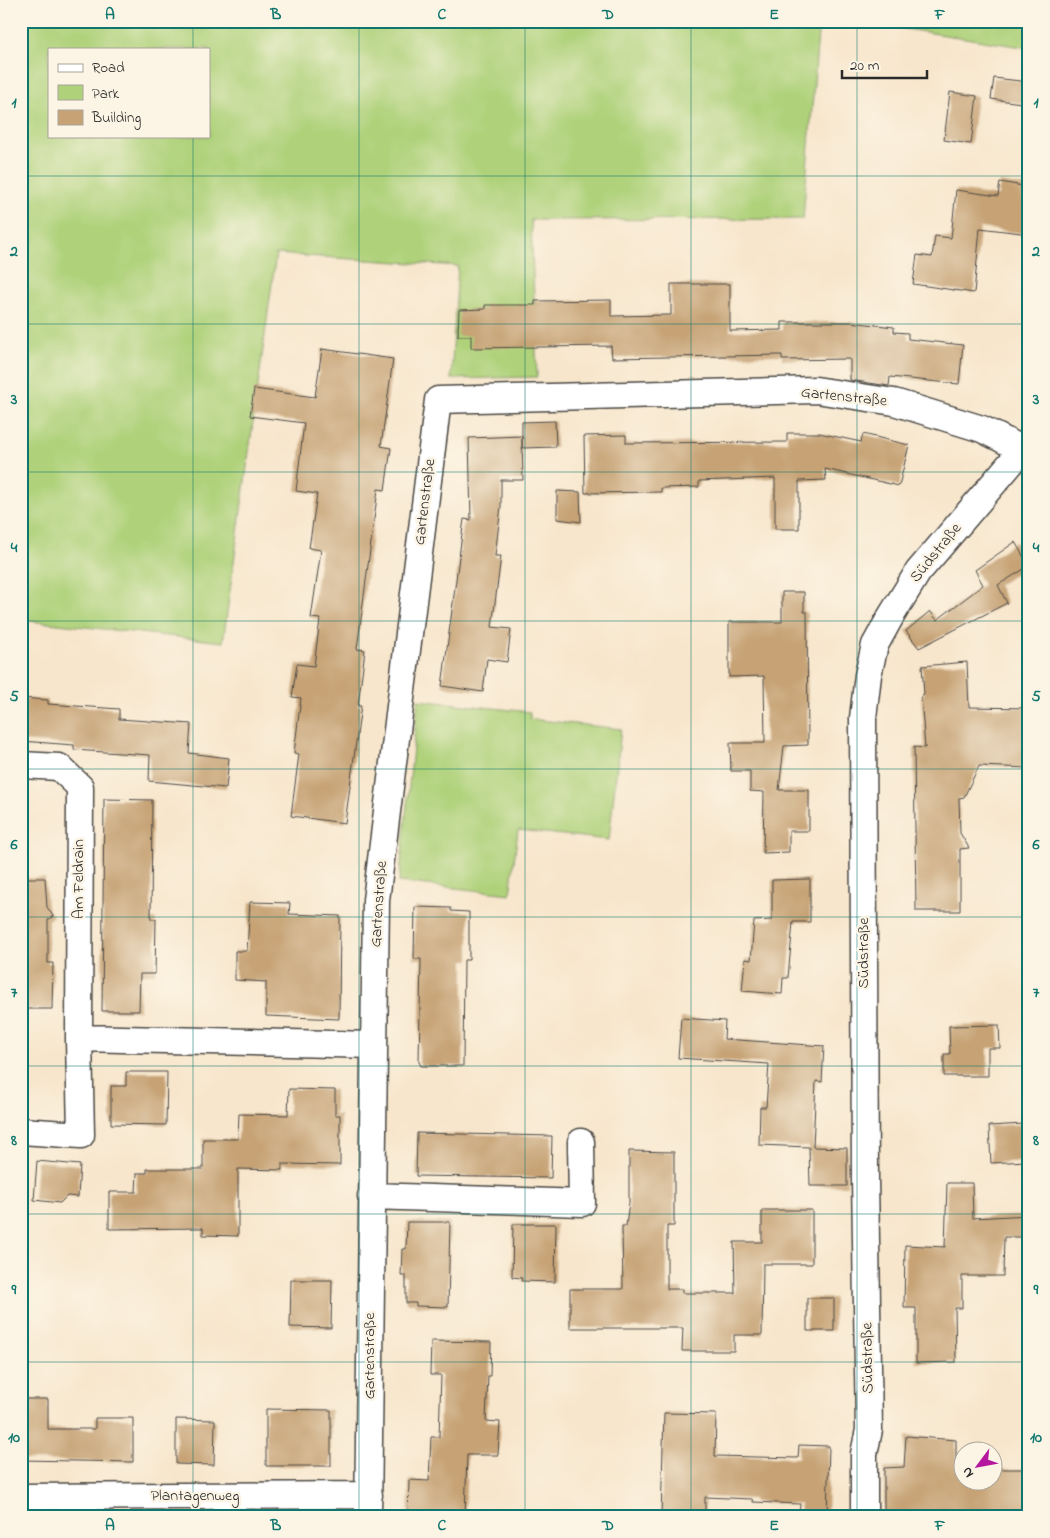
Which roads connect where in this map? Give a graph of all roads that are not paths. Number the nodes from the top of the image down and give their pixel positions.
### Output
1 (1025, 446) edge
2 (21, 765) edge
3 (79, 1038) junction
4 (374, 1045) junction
5 (21, 1131) edge
6 (581, 1142) dead end
7 (371, 1196) junction
8 (21, 1497) edge
9 (368, 1506) edge
10 (864, 1517) edge

1 - 4 street, Gartenstraße
1 - 10 street, Südstraße
2 - 3 street, Am Feldrain
3 - 4 street
3 - 5 street, Am Feldrain
4 - 7 street, Gartenstraße
6 - 7 street
7 - 9 street, Gartenstraße
8 - 9 street, Plantagenweg

